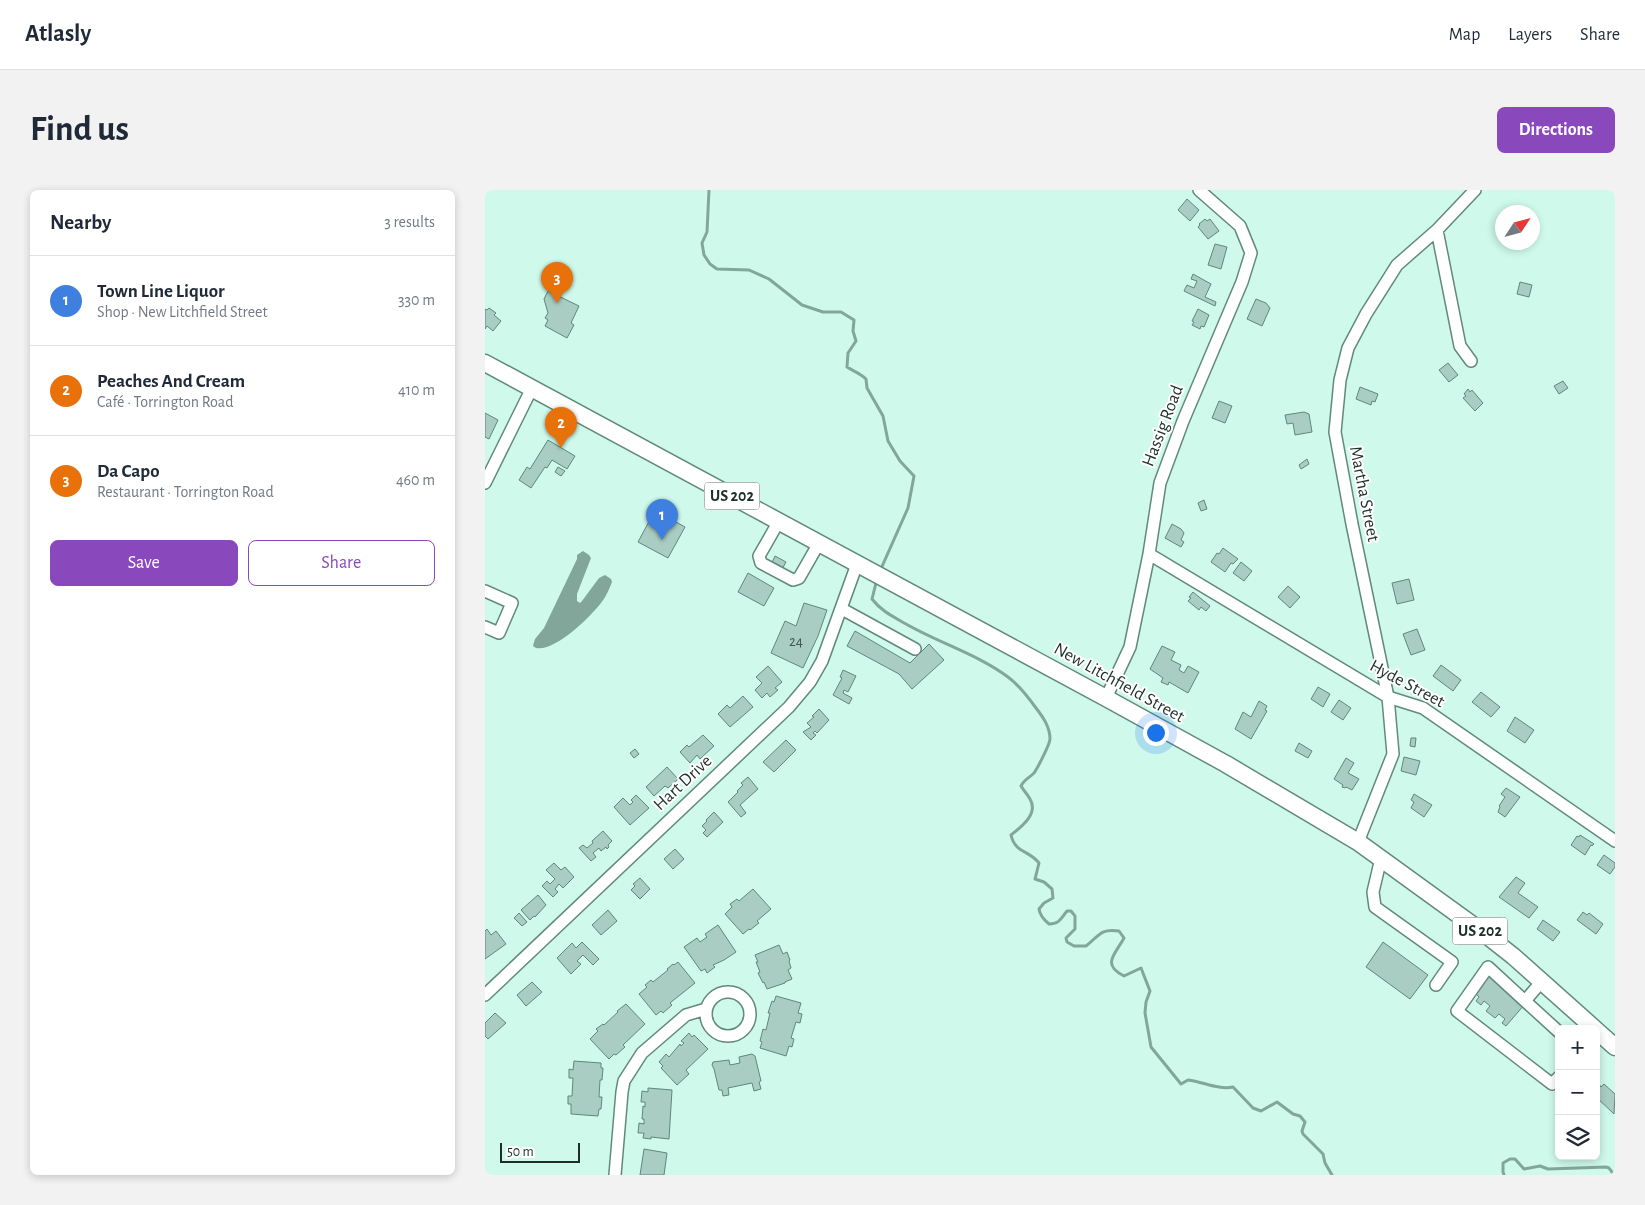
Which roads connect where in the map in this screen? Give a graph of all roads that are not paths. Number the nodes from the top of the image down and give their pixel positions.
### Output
1 (1199, 190) edge
2 (1475, 190) edge
3 (1437, 230) junction
4 (1471, 361) dead end
5 (485, 363) edge
6 (532, 388) junction
7 (485, 483) edge
8 (779, 521) junction
9 (819, 543) junction
10 (1149, 554) junction
11 (857, 564) junction
12 (485, 591) edge
13 (842, 609) junction
14 (485, 627) edge
15 (915, 649) dead end
16 (1388, 697) junction
17 (1106, 698) junction
18 (1615, 841) edge
19 (1358, 842) junction
20 (1381, 858) junction
21 (1542, 981) junction
22 (1437, 985) dead end
23 (485, 995) edge
24 (1525, 1001) junction
25 (707, 1010) dead end
26 (1589, 1025) edge
27 (1555, 1028) edge
28 (1600, 1034) edge
29 (1615, 1047) edge
30 (1555, 1081) edge
31 (615, 1175) edge

1 - 10 street, Hassig Road
2 - 3 street, Martha Street
3 - 4 street
3 - 16 street, Martha Street
5 - 6 highway, US 202
6 - 7 street
6 - 8 highway, New Litchfield Street / US 202
8 - 9 highway, New Litchfield Street / US 202
8 - 9 street
9 - 11 highway, New Litchfield Street / US 202
10 - 16 street, Hyde Street
10 - 17 street, Hassig Road
11 - 13 street, Hart Drive
11 - 17 highway, New Litchfield Street / US 202
12 - 14 street
13 - 15 street
13 - 23 street, Hart Drive
16 - 18 street, Hyde Street
16 - 19 street, Martha Street
17 - 19 highway, New Litchfield Street / US 202
19 - 20 highway, New Litchfield Street / US 202
20 - 21 highway, New Litchfield Street / US 202
20 - 22 street
21 - 24 street
21 - 26 highway, New Litchfield Street / US 202
24 - 27 street
24 - 30 street
25 - 31 street
28 - 29 highway, New Litchfield Street / US 202

